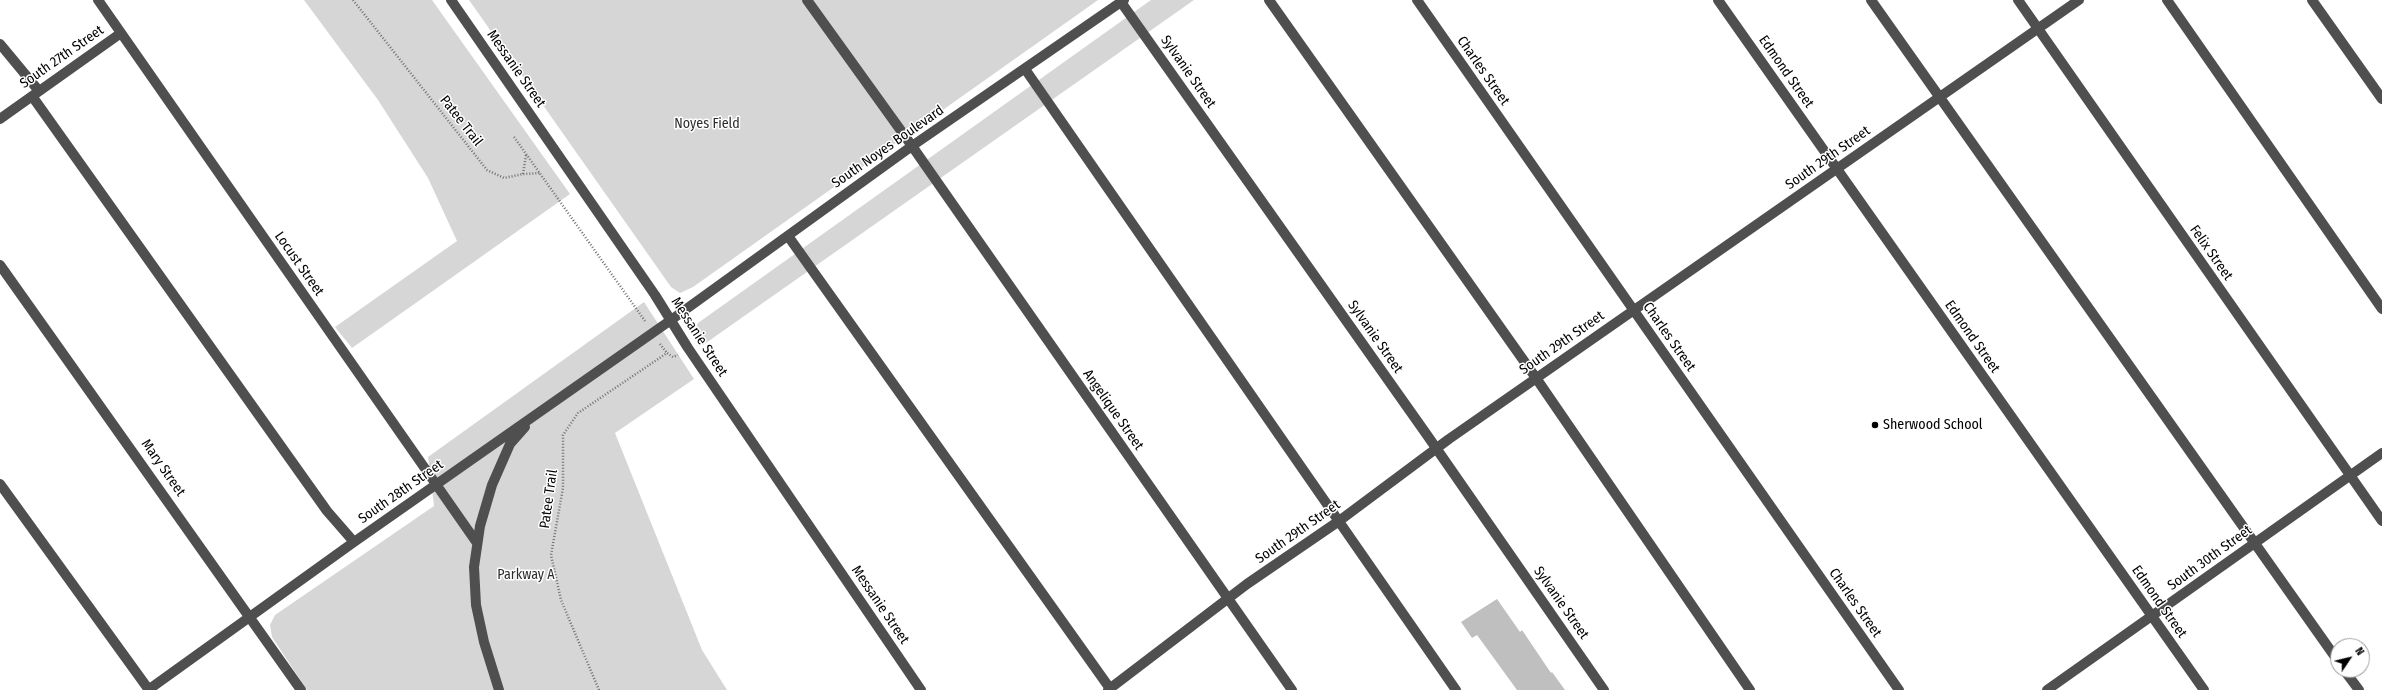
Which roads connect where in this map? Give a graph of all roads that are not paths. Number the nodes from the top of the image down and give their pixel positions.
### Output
1 (98, 0) edge
2 (451, 0) edge
3 (807, 0) edge
4 (1269, 0) edge
5 (1416, 0) edge
6 (1718, 0) edge
7 (1870, 0) edge
8 (2018, 0) edge
9 (2079, 0) edge
10 (2167, 0) edge
11 (2312, 0) edge
12 (1123, 1) edge
13 (2038, 29) junction
14 (121, 33) junction
15 (0, 44) edge
16 (1025, 69) junction
17 (35, 93) junction
18 (1940, 97) junction
19 (2382, 99) edge
20 (0, 119) edge
21 (912, 146) junction
22 (1837, 169) junction
23 (788, 236) junction
24 (0, 265) edge
25 (2382, 309) edge
26 (1634, 311) junction
27 (672, 320) junction
28 (1536, 378) junction
29 (536, 415) junction
30 (1436, 449) junction
31 (2382, 453) edge
32 (2350, 475) junction
33 (0, 484) edge
34 (436, 484) junction
35 (1339, 521) junction
36 (2382, 521) edge
37 (354, 542) junction
38 (2254, 543) junction
39 (477, 544) junction
40 (1228, 599) junction
41 (250, 616) junction
42 (2152, 616) junction
43 (2330, 650) edge
44 (2350, 678) edge
45 (1110, 689) edge
46 (149, 690) edge
47 (301, 690) edge
48 (499, 690) edge
49 (921, 690) edge
50 (1292, 690) edge
51 (1456, 690) edge
52 (1604, 690) edge
53 (1750, 690) edge
54 (1898, 690) edge
55 (2047, 690) edge
56 (2204, 690) edge
57 (2358, 690) edge

1 - 14 street, Locust Street
2 - 27 street, Messanie Street
3 - 21 street, Angelique Street
4 - 28 street
5 - 26 street, Charles Street
6 - 22 street, Edmond Street
7 - 18 street
8 - 13 street, Felix Street
9 - 13 street, South 29th Street
10 - 25 street
11 - 19 street
12 - 16 street, South Noyes Boulevard
12 - 30 street, Sylvanie Street
13 - 18 street, South 29th Street
13 - 32 street, Felix Street
14 - 17 street, South 27th Street
14 - 34 street, Locust Street
15 - 17 street
16 - 21 street, South Noyes Boulevard
16 - 35 street
17 - 20 street, South 27th Street
17 - 37 street
18 - 22 street, South 29th Street
18 - 38 street
21 - 23 street, South Noyes Boulevard
21 - 40 street, Angelique Street
22 - 26 street, South 29th Street
22 - 42 street, Edmond Street
23 - 27 street, South Noyes Boulevard
23 - 45 street
24 - 41 street, Mary Street
26 - 28 street, South 29th Street
26 - 54 street, Charles Street
27 - 29 street, South 28th Street
27 - 49 street, Messanie Street
28 - 30 street, South 29th Street
28 - 53 street
29 - 34 street, South 28th Street
29 - 39 street
30 - 35 street, South 29th Street
30 - 52 street, Sylvanie Street
31 - 32 street, South 30th Street
32 - 36 street, Felix Street
32 - 38 street, South 30th Street
33 - 46 street
34 - 37 street, South 28th Street
34 - 39 street, Locust Street
35 - 40 street, South 29th Street
35 - 51 street
37 - 41 street, South 28th Street
38 - 42 street, South 30th Street
38 - 43 street
39 - 48 street
40 - 45 street, South 29th Street
40 - 50 street, Angelique Street
41 - 46 street, South 28th Street
41 - 47 street, Mary Street
42 - 55 street, South 30th Street
42 - 56 street, Edmond Street
44 - 57 street

